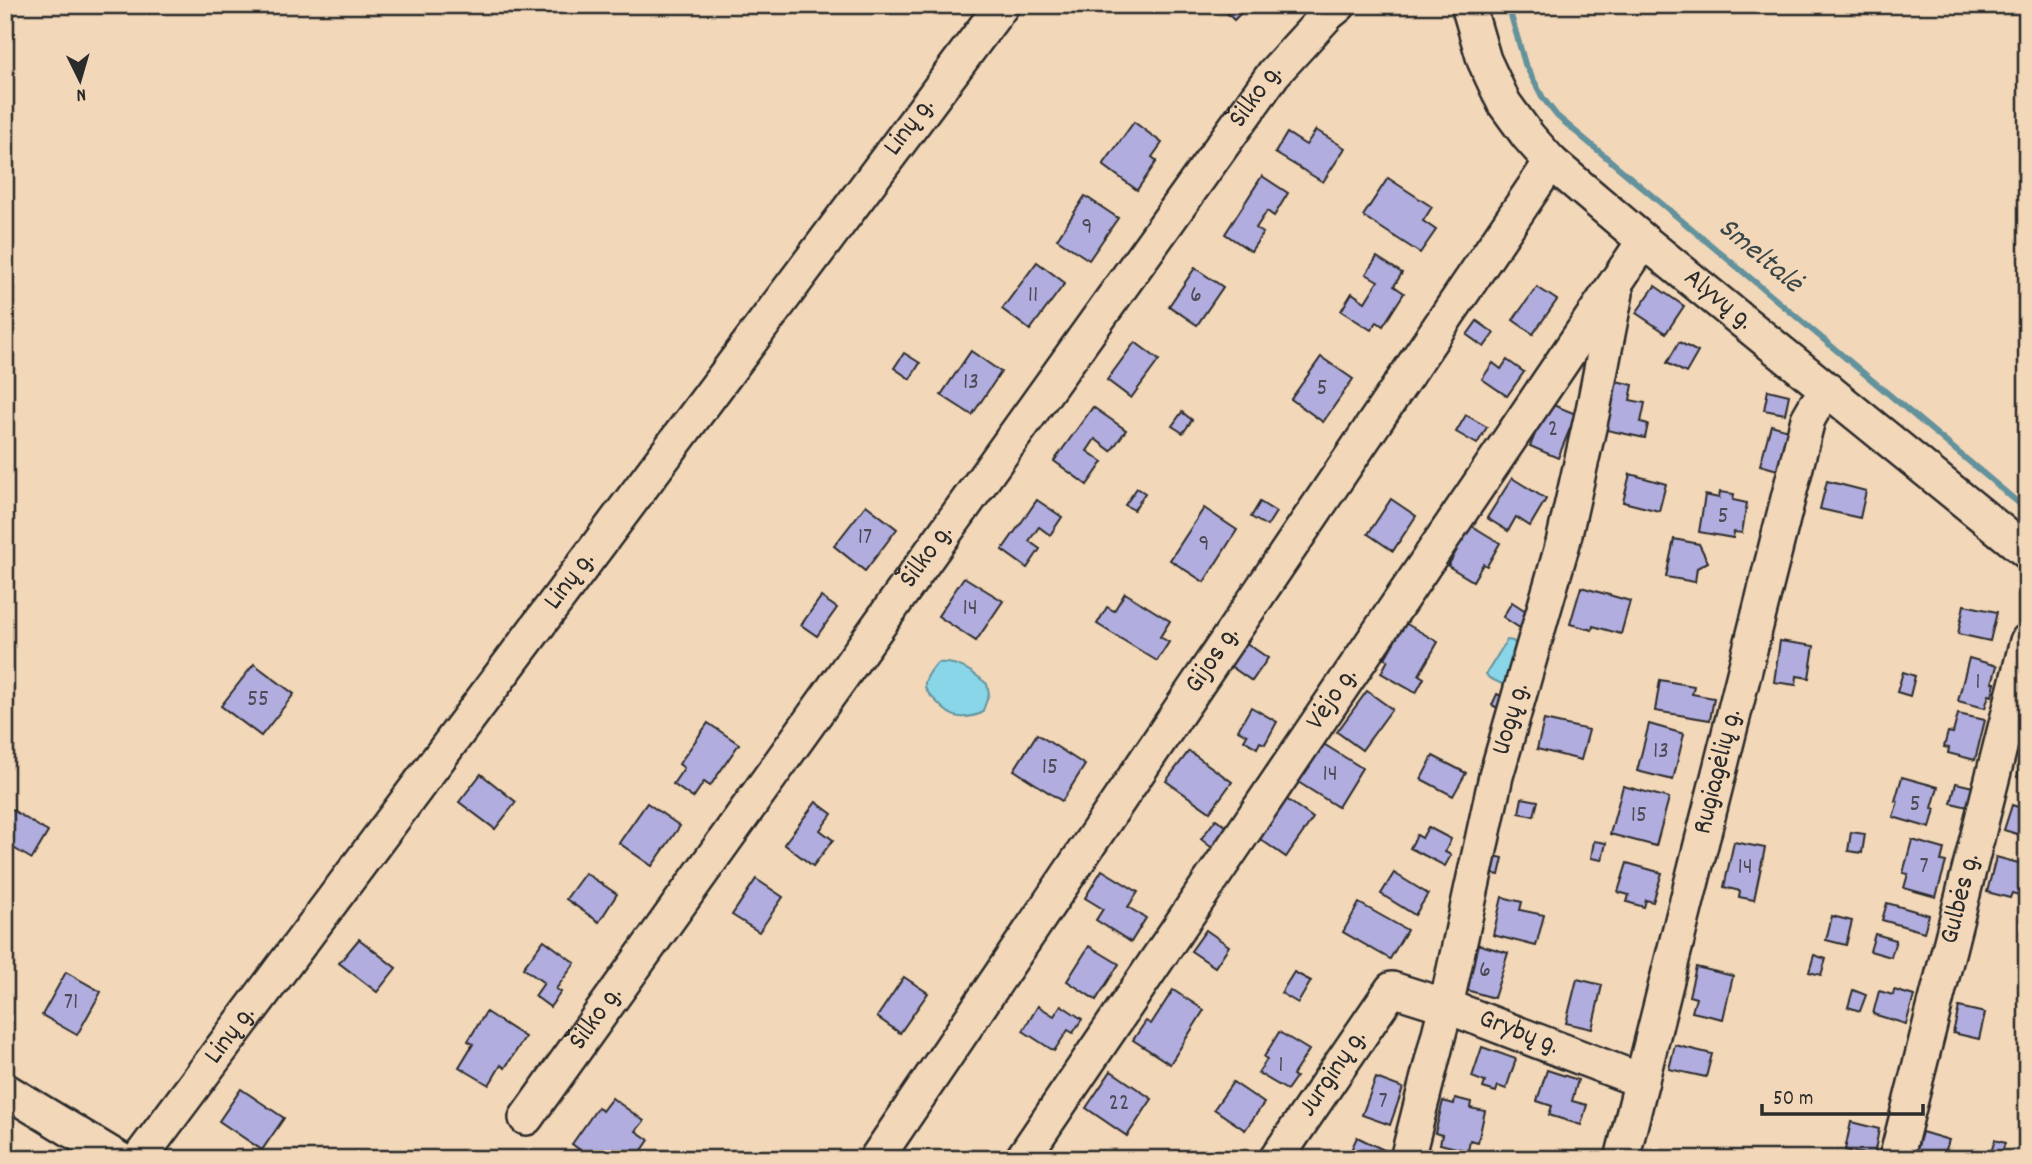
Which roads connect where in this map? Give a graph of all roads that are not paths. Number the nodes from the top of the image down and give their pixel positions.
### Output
1 (1002, 5) edge
2 (1339, 5) edge
3 (1468, 5) edge
4 (1551, 162) junction
5 (1644, 241) junction
6 (1618, 280) junction
7 (1828, 390) junction
8 (2027, 552) edge
9 (2027, 641) edge
10 (1392, 989) joint
11 (1446, 1006) junction
12 (1642, 1080) junction
13 (5, 1090) edge
14 (526, 1118) dead end
15 (118, 1159) edge
16 (139, 1159) edge
17 (876, 1159) edge
18 (1022, 1159) edge
19 (1276, 1159) edge
20 (1407, 1159) edge
21 (1622, 1159) edge
22 (1896, 1159) edge

1 - 16 street, Linų g.
2 - 14 street, Šilko g.
3 - 4 street, Alyvų g.
4 - 5 street, Alyvų g.
4 - 17 street, Gijos g.
5 - 6 street, Vėjo g.
5 - 7 street, Alyvų g.
6 - 11 street, Uogų g.
6 - 18 street, Vėjo g.
7 - 8 street, Alyvų g.
7 - 12 street, Rugiagėlių g.
9 - 22 street, Gulbės g.
10 - 11 street, Grybų g.
10 - 19 street, Jurginų g.
11 - 12 street, Grybų g.
11 - 20 street, Uogų g.
12 - 21 street, Rugiagėlių g.
13 - 15 street

